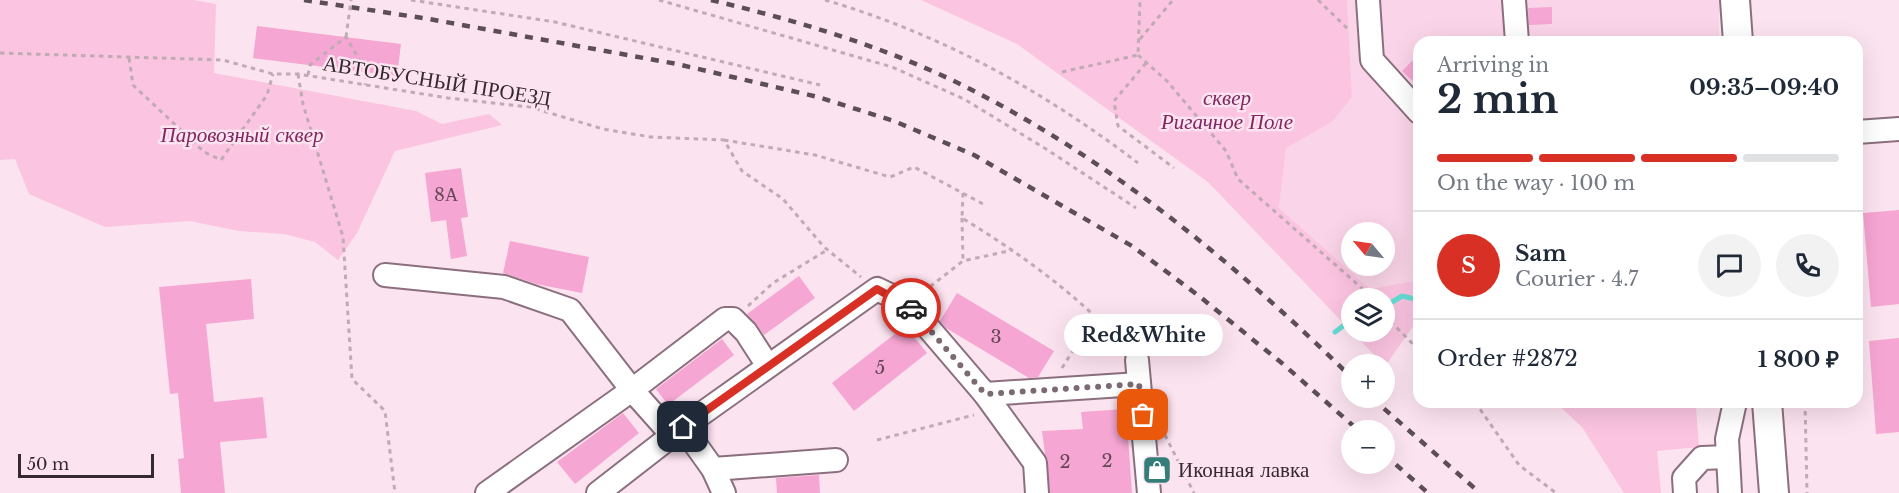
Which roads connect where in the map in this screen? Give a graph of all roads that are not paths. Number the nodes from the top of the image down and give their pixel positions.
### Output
1 (1368, 0) edge
2 (1514, 0) edge
3 (1735, 0) edge
4 (1517, 36) edge
5 (1738, 36) edge
6 (1413, 106) edge
7 (1899, 129) edge
8 (1863, 132) edge
9 (385, 276) dead end
10 (1137, 360) dead end
11 (768, 366) junction
12 (1139, 384) junction
13 (632, 390) junction
14 (991, 402) junction
15 (1734, 408) edge
16 (1767, 408) edge
17 (678, 432) junction
18 (1728, 457) junction
19 (836, 460) dead end
20 (713, 469) junction
21 (486, 493) edge
22 (598, 493) edge
23 (724, 493) edge
24 (1036, 493) edge
25 (1149, 493) edge
26 (1685, 493) edge
27 (1730, 493) edge
28 (1774, 493) edge

1 - 6 street
2 - 4 street
3 - 5 main road
7 - 8 street
9 - 13 street
10 - 12 street
11 - 13 street
11 - 14 street
11 - 17 street
12 - 14 street
12 - 25 street
13 - 17 street
13 - 21 street
14 - 24 street
15 - 18 street
16 - 28 main road
17 - 20 street
17 - 22 street
18 - 26 street
18 - 27 street
19 - 20 street
20 - 23 street

